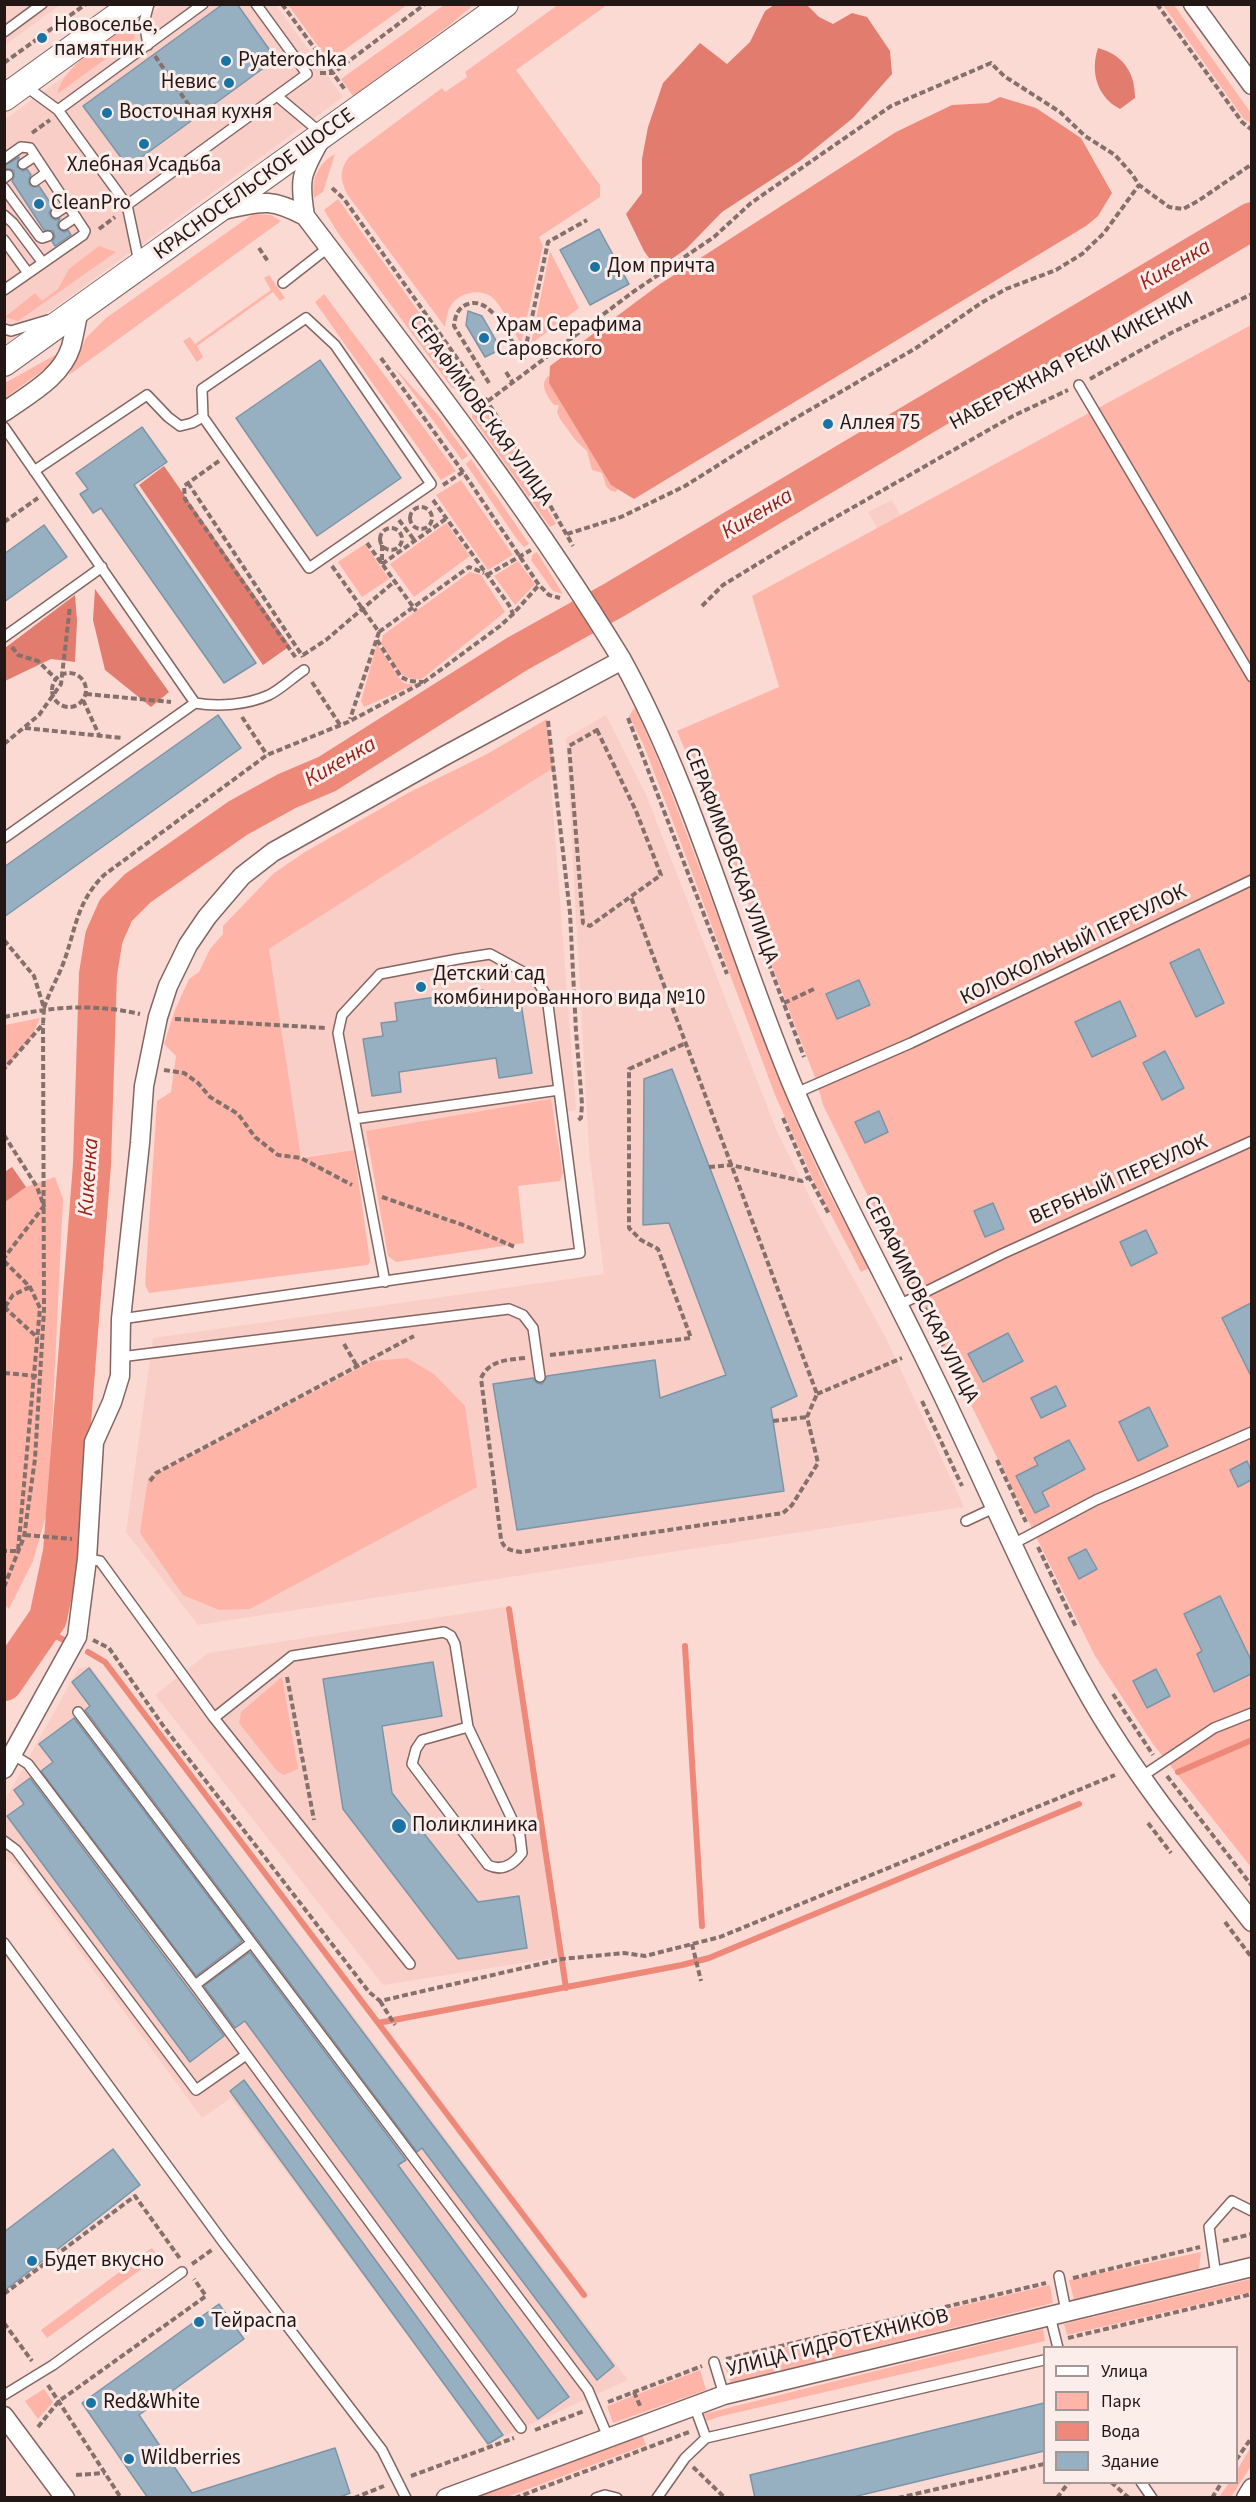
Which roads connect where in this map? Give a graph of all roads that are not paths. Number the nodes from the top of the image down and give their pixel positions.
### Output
1 (42, 4) edge
2 (149, 4) edge
3 (202, 4) edge
4 (256, 4) edge
5 (505, 4) edge
6 (1193, 4) edge
7 (122, 9) edge
8 (4, 32) edge
9 (148, 45) junction
10 (1251, 85) edge
11 (14, 91) edge
12 (277, 96) junction
13 (58, 110) junction
14 (323, 135) junction
15 (35, 156) junction
16 (4, 159) edge
17 (24, 164) dead end
18 (46, 173) junction
19 (35, 181) dead end
20 (4, 188) edge
21 (68, 205) junction
22 (127, 205) junction
23 (219, 211) junction
24 (56, 213) dead end
25 (4, 215) edge
26 (305, 216) junction
27 (76, 217) junction
28 (64, 225) dead end
29 (45, 237) dead end
30 (4, 240) edge
31 (329, 247) junction
32 (43, 263) junction
33 (140, 267) junction
34 (28, 273) junction
35 (283, 283) dead end
36 (4, 290) edge
37 (79, 310) junction
38 (4, 329) edge
39 (4, 363) edge
40 (1079, 385) road end
41 (4, 412) edge
42 (203, 417) junction
43 (4, 427) edge
44 (34, 471) junction
45 (102, 567) junction
46 (5, 637) edge
47 (622, 660) junction
48 (304, 670) road end
49 (1251, 677) edge
50 (195, 703) junction
51 (4, 838) edge
52 (1251, 880) edge
53 (559, 1090) junction
54 (796, 1093) junction
55 (354, 1119) junction
56 (1251, 1141) edge
57 (385, 1282) junction
58 (900, 1305) junction
59 (121, 1319) junction
60 (120, 1357) junction
61 (540, 1377) dead end
62 (1251, 1432) edge
63 (996, 1507) junction
64 (966, 1521) dead end
65 (1014, 1544) junction
66 (87, 1559) junction
67 (78, 1712) dead end
68 (1251, 1713) edge
69 (214, 1718) junction
70 (468, 1727) junction
71 (8, 1761) edge
72 (1141, 1778) junction
73 (4, 1841) edge
74 (1251, 1922) edge
75 (4, 1943) edge
76 (251, 1943) junction
77 (410, 1964) dead end
78 (195, 1985) junction
79 (246, 2055) junction
80 (1251, 2211) edge
81 (1251, 2267) edge
82 (184, 2270) road end
83 (1059, 2276) dead end
84 (1216, 2276) junction
85 (1058, 2313) junction
86 (1058, 2346) edge
87 (718, 2361) road end
88 (1043, 2361) edge
89 (724, 2395) junction
90 (4, 2396) edge
91 (694, 2405) junction
92 (4, 2416) edge
93 (523, 2431) road end
94 (608, 2437) junction
95 (706, 2438) junction
96 (1142, 2484) edge
97 (1251, 2488) edge
98 (65, 2498) edge
99 (406, 2498) edge
100 (446, 2498) edge
101 (596, 2498) edge
102 (616, 2498) edge
103 (657, 2498) edge
104 (1152, 2498) edge
105 (1246, 2498) edge

1 - 8 lane
2 - 9 lane
3 - 9 lane
4 - 12 lane
5 - 14 main road, КРАСНОСЕЛЬСКОЕ ШОССЕ
6 - 10 street
7 - 11 main road
9 - 13 lane
11 - 13 lane
12 - 14 lane
12 - 22 lane
13 - 22 lane
14 - 23 main road, КРАСНОСЕЛЬСКОЕ ШОССЕ
14 - 26 street
15 - 16 lane
15 - 17 lane
15 - 18 lane
18 - 19 lane
18 - 21 lane
20 - 29 lane
21 - 24 lane
21 - 27 lane
22 - 33 lane
23 - 26 street, СЕРАФИМОВСКАЯ УЛИЦА
23 - 33 main road, КРАСНОСЕЛЬСКОЕ ШОССЕ
25 - 32 lane
26 - 31 street, СЕРАФИМОВСКАЯ УЛИЦА
27 - 28 lane
27 - 32 lane
30 - 34 lane
31 - 35 lane
31 - 47 street, СЕРАФИМОВСКАЯ УЛИЦА
32 - 34 lane
33 - 37 main road, КРАСНОСЕЛЬСКОЕ ШОССЕ
34 - 36 lane
37 - 38 lane
37 - 39 main road, КРАСНОСЕЛЬСКОЕ ШОССЕ
37 - 41 street
40 - 49 lane
42 - 42 lane
42 - 44 lane
43 - 44 lane
44 - 45 lane
45 - 46 lane
45 - 50 lane
47 - 54 street, СЕРАФИМОВСКАЯ УЛИЦА
47 - 59 street
48 - 50 lane
50 - 51 lane
52 - 54 lane, КОЛОКОЛЬНЫЙ ПЕРЕУЛОК
53 - 55 lane
53 - 55 lane
53 - 57 lane
54 - 58 street, СЕРАФИМОВСКАЯ УЛИЦА
55 - 57 lane
56 - 58 lane, ВЕРБНЫЙ ПЕРЕУЛОК
57 - 59 lane
58 - 63 street, СЕРАФИМОВСКАЯ УЛИЦА
59 - 60 street
60 - 61 lane
60 - 66 street
62 - 65 lane
63 - 64 lane
63 - 65 street, СЕРАФИМОВСКАЯ УЛИЦА
65 - 72 street, СЕРАФИМОВСКАЯ УЛИЦА
66 - 69 lane
66 - 71 street
67 - 76 lane
68 - 72 lane
69 - 70 lane
69 - 77 lane
70 - 70 lane
71 - 78 lane
72 - 74 street, СЕРАФИМОВСКАЯ УЛИЦА
73 - 79 lane
75 - 99 lane
76 - 78 lane
76 - 94 lane
78 - 79 lane
79 - 93 lane
80 - 84 lane
81 - 84 street, УЛИЦА ГИДРОТЕХНИКОВ
82 - 90 lane
83 - 85 lane
84 - 85 street, УЛИЦА ГИДРОТЕХНИКОВ
85 - 86 lane
85 - 89 street, УЛИЦА ГИДРОТЕХНИКОВ
87 - 89 lane
88 - 95 lane
89 - 91 street, УЛИЦА ГИДРОТЕХНИКОВ
91 - 94 street, УЛИЦА ГИДРОТЕХНИКОВ
91 - 95 lane
92 - 98 street
94 - 100 street, УЛИЦА ГИДРОТЕХНИКОВ
95 - 103 lane
96 - 104 lane
97 - 105 street
101 - 102 lane

